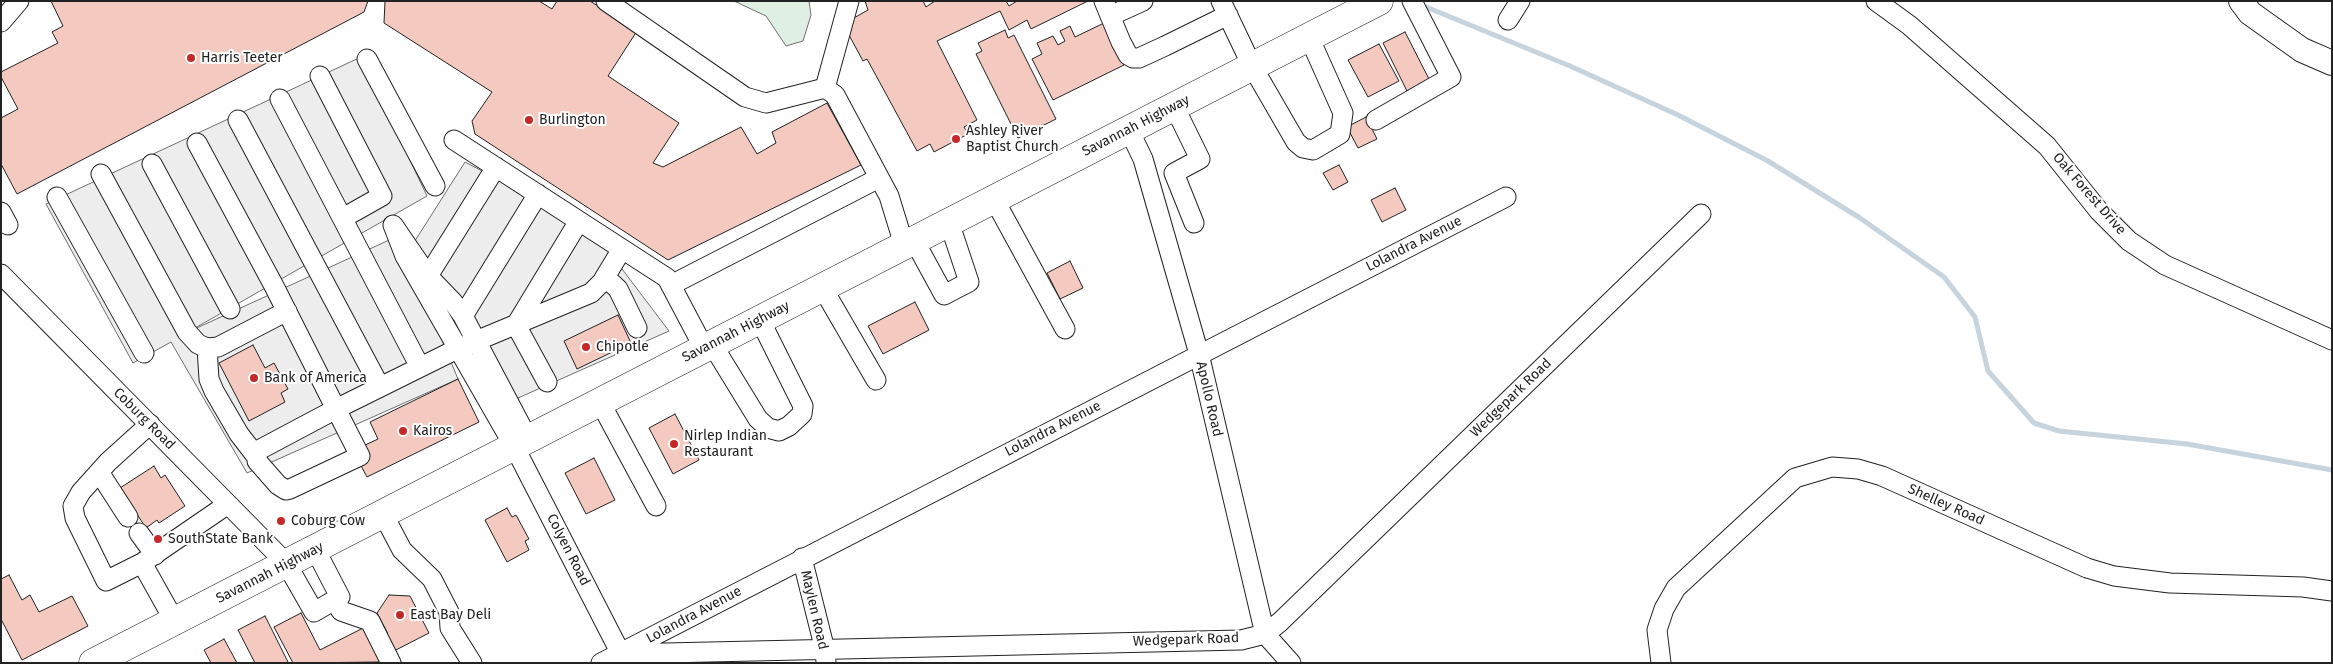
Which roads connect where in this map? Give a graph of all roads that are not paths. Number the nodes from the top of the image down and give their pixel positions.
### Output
1 (19, 1) edge
2 (606, 1) edge
3 (849, 1) edge
4 (1143, 1) edge
5 (1380, 1) edge
6 (1412, 1) edge
7 (1520, 1) edge
8 (1876, 1) edge
9 (2240, 1) edge
10 (1224, 8) edge
11 (1107, 9) edge
12 (1508, 20) dead end
13 (1, 22) edge
14 (1309, 37) junction
15 (367, 59) dead end
16 (2332, 63) edge
17 (1252, 66) junction
18 (320, 76) dead end
19 (825, 88) junction
20 (280, 100) dead end
21 (1174, 106) junction
22 (238, 120) dead end
23 (1376, 120) dead end
24 (1129, 130) junction
25 (454, 140) dead end
26 (197, 143) dead end
27 (152, 164) dead end
28 (496, 167) junction
29 (101, 174) dead end
30 (879, 178) junction
31 (435, 186) dead end
32 (538, 194) junction
33 (57, 197) dead end
34 (1506, 197) dead end
35 (994, 199) junction
36 (1701, 214) dead end
37 (343, 218) junction
38 (579, 221) junction
39 (949, 222) junction
40 (1194, 223) dead end
41 (909, 242) junction
42 (622, 249) junction
43 (1, 274) edge
44 (428, 276) junction
45 (605, 277) junction
46 (671, 285) junction
47 (822, 287) junction
48 (230, 309) dead end
49 (287, 311) junction
50 (463, 316) junction
51 (760, 320) junction
52 (516, 325) junction
53 (637, 328) dead end
54 (1065, 329) dead end
55 (2332, 340) edge
56 (476, 341) junction
57 (708, 346) junction
58 (207, 348) junction
59 (457, 349) junction
60 (144, 353) dead end
61 (1199, 354) junction
62 (420, 367) junction
63 (876, 380) dead end
64 (547, 382) dead end
65 (380, 387) junction
66 (600, 402) junction
67 (336, 409) junction
68 (150, 424) junction
69 (521, 443) junction
70 (256, 456) junction
71 (99, 472) junction
72 (228, 504) junction
73 (656, 506) dead end
74 (383, 514) junction
75 (128, 516) dead end
76 (139, 533) dead end
77 (315, 549) junction
78 (802, 558) junction
79 (148, 559) junction
80 (286, 563) junction
81 (2332, 591) edge
82 (335, 600) junction
83 (175, 622) junction
84 (1265, 634) junction
85 (621, 654) junction
86 (825, 656) edge
87 (93, 663) edge
88 (391, 663) edge
89 (472, 663) edge
90 (601, 663) edge
91 (1292, 663) edge
92 (1661, 663) edge

1 - 13 street
2 - 19 street
3 - 19 street
4 - 11 street
5 - 14 highway, Savannah Highway
6 - 23 street
7 - 12 street
8 - 55 street, Oak Forest Drive
9 - 16 main road
10 - 11 street
10 - 17 street
14 - 17 highway, Savannah Highway
14 - 17 street
15 - 31 street
17 - 21 highway, Savannah Highway
18 - 37 street
19 - 30 street
20 - 37 street
21 - 24 highway, Savannah Highway
21 - 40 street
22 - 65 street
24 - 35 highway, Savannah Highway
24 - 61 street, Apollo Road
25 - 28 street
26 - 49 street
27 - 48 street
28 - 32 street
28 - 44 street
29 - 58 street
30 - 41 street
30 - 46 street
32 - 38 street
32 - 50 street
33 - 60 street
34 - 61 street, Lolandra Avenue
35 - 39 highway, Savannah Highway
35 - 54 street
36 - 84 street, Wedgepark Road
37 - 62 street
38 - 42 street
38 - 52 street
39 - 41 highway, Savannah Highway
39 - 41 street
41 - 47 highway, Savannah Highway
42 - 45 street
42 - 46 street
43 - 68 street, Coburg Road
44 - 50 street
44 - 59 street
45 - 52 street
45 - 53 street
46 - 57 street
47 - 51 highway, Savannah Highway
47 - 63 street
49 - 58 street
49 - 67 street
50 - 56 street
51 - 57 highway, Savannah Highway
51 - 57 street
52 - 56 street
52 - 64 street
56 - 59 street
56 - 69 street
57 - 66 highway, Savannah Highway
58 - 70 street
59 - 62 street
59 - 69 street
61 - 78 street, Lolandra Avenue
61 - 84 street, Apollo Road
62 - 65 street
65 - 67 street
66 - 69 highway, Savannah Highway
66 - 73 street
67 - 70 street
67 - 70 street
68 - 71 street
68 - 72 street, Coburg Road
69 - 74 highway, Savannah Highway
69 - 85 street, Colyen Road
71 - 75 street
71 - 79 street
72 - 79 street
72 - 80 street, Coburg Road
74 - 77 highway, Savannah Highway
74 - 89 street
76 - 79 street
77 - 80 highway, Savannah Highway
77 - 82 street
78 - 85 street, Lolandra Avenue
78 - 86 street, Maylen Road
79 - 83 street
80 - 82 street, Coburg Road
80 - 83 highway, Savannah Highway
81 - 92 street, Shelley Road
82 - 88 street
83 - 87 highway, Savannah Highway
84 - 86 street, Wedgepark Road
84 - 91 street, Apollo Road
85 - 86 street, Wedgepark Road
85 - 90 street, Lolandra Avenue

